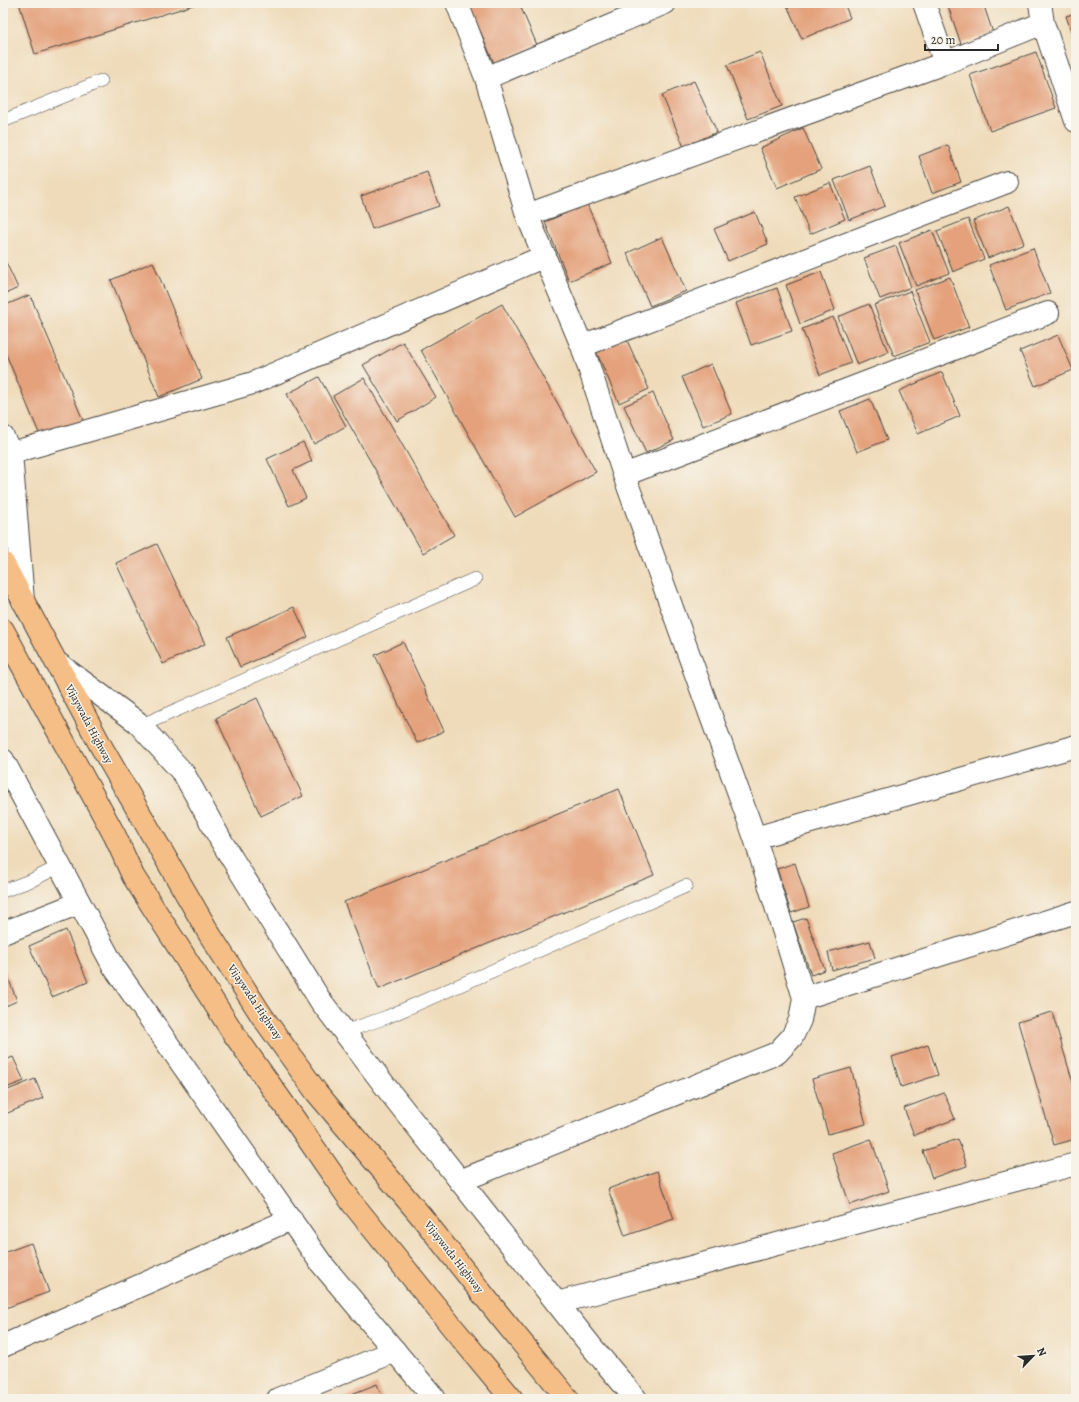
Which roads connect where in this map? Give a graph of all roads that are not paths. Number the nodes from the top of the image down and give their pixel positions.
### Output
1 (457, 3) edge
2 (665, 3) edge
3 (924, 3) edge
4 (1042, 13) edge
5 (945, 64) junction
6 (486, 78) junction
7 (101, 81) dead end
8 (3, 121) edge
9 (1076, 121) edge
10 (1007, 182) dead end
11 (527, 215) junction
12 (545, 256) junction
13 (1048, 313) dead end
14 (582, 346) junction
15 (7, 445) edge
16 (624, 475) junction
17 (3, 563) edge
18 (475, 579) dead end
19 (23, 601) junction
20 (3, 630) edge
21 (56, 662) junction
22 (140, 726) junction
23 (1076, 746) edge
24 (3, 760) edge
25 (755, 838) junction
26 (60, 866) junction
27 (686, 886) dead end
28 (3, 891) edge
29 (79, 903) junction
30 (1076, 912) edge
31 (3, 933) edge
32 (804, 998) junction
33 (344, 1032) junction
34 (1076, 1164) edge
35 (460, 1181) junction
36 (291, 1219) junction
37 (557, 1302) junction
38 (3, 1346) edge
39 (395, 1351) junction
40 (278, 1399) edge
41 (435, 1399) edge
42 (512, 1399) edge
43 (568, 1399) edge
44 (636, 1399) edge

1 - 6 street
2 - 6 street
3 - 5 street
4 - 5 street
4 - 9 street
5 - 11 street
6 - 11 street
7 - 8 lane
10 - 14 street
11 - 12 street
12 - 14 street
12 - 15 street
13 - 16 street
14 - 16 street
15 - 19 street
16 - 25 street
17 - 19 highway, Vijaywada Highway
18 - 22 lane
19 - 21 highway, Vijaywada Highway
20 - 42 highway
21 - 22 street
21 - 43 highway, Vijaywada Highway
22 - 33 street
23 - 25 street
24 - 26 street
25 - 32 street
26 - 28 lane
26 - 29 street
27 - 33 lane
29 - 31 street
29 - 36 street
30 - 32 street
32 - 35 street
33 - 35 street
34 - 37 street
35 - 37 street
36 - 38 street
36 - 39 street
37 - 44 street
39 - 40 street
39 - 41 street

